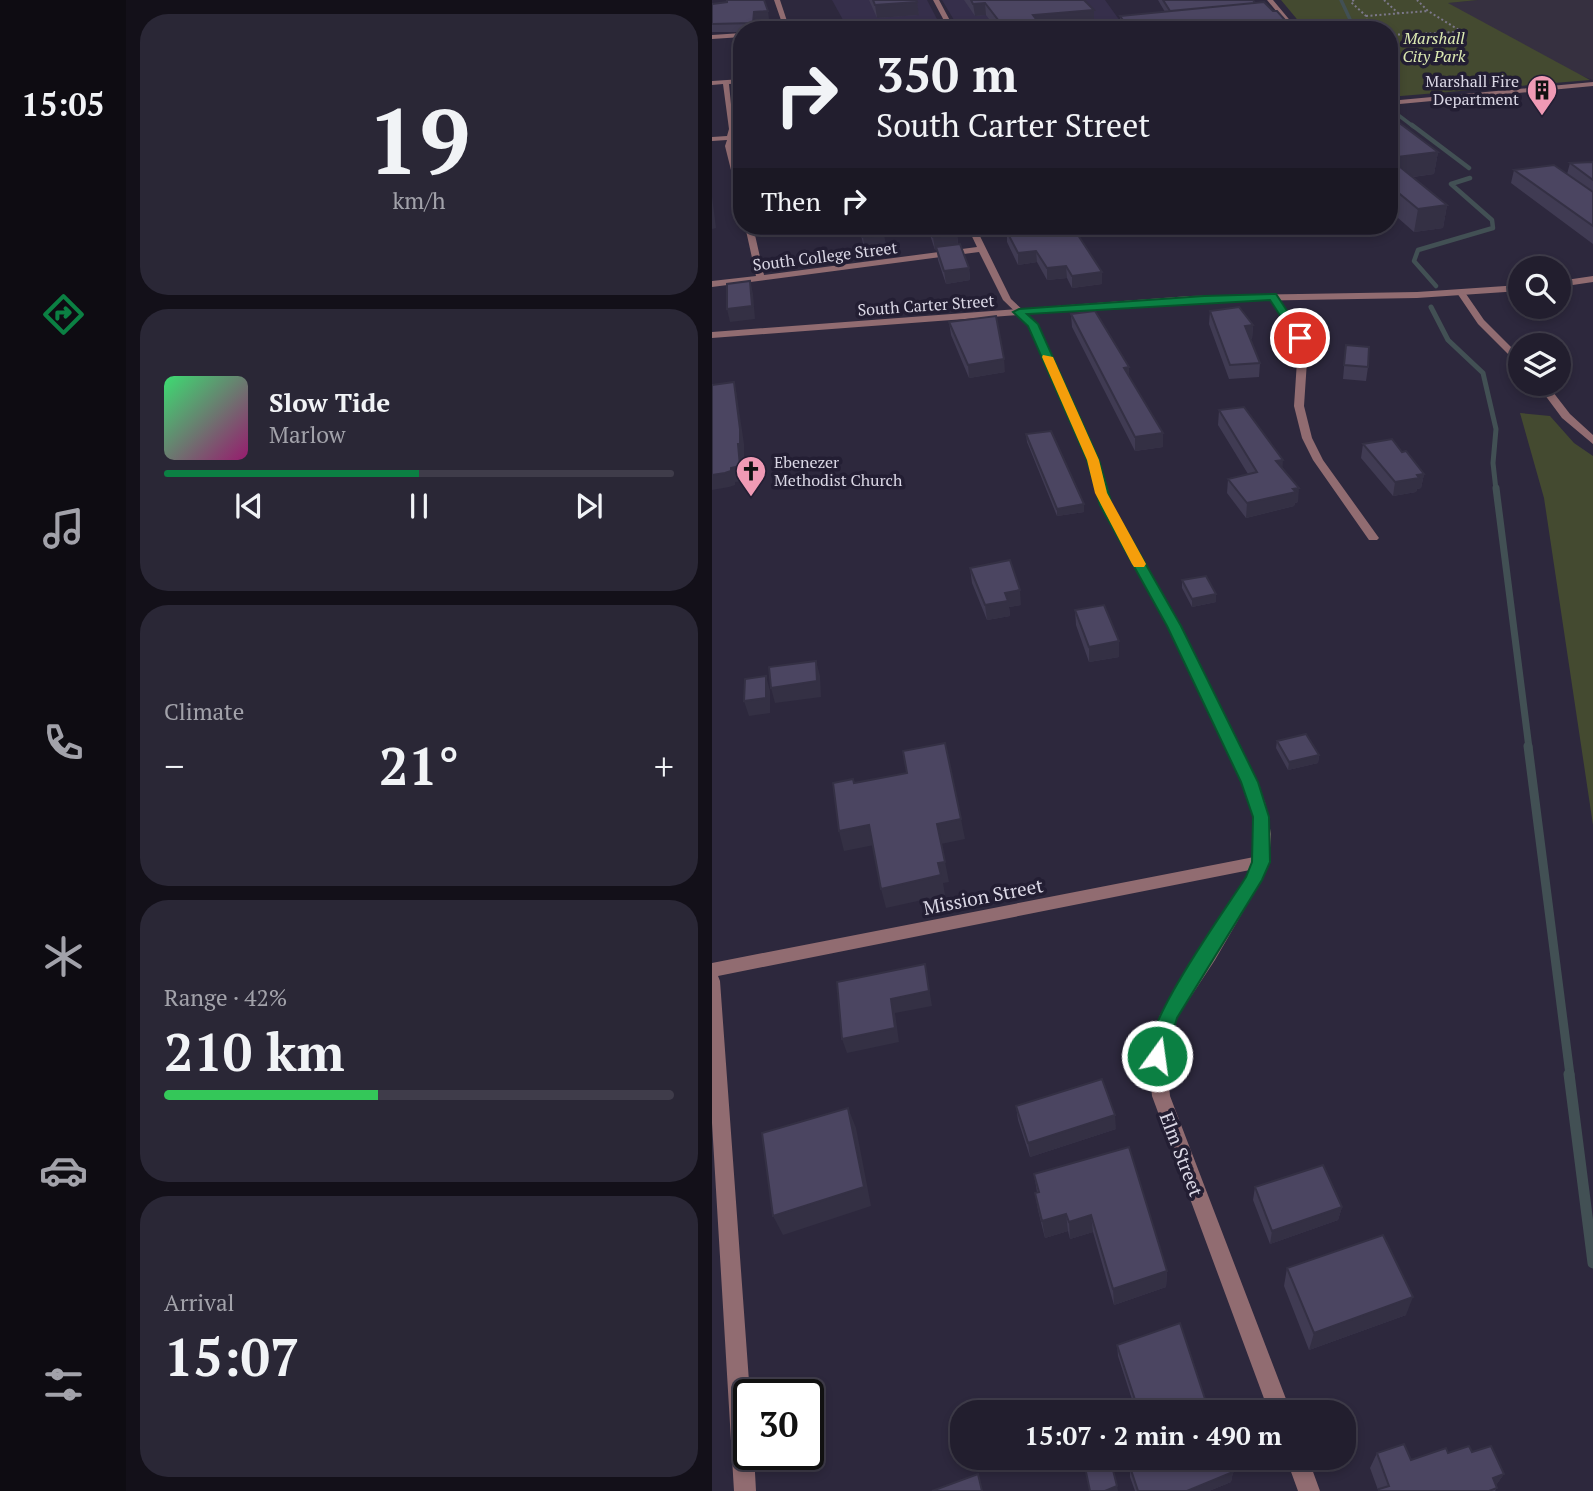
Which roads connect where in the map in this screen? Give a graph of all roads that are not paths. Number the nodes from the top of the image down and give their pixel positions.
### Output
1 (777, 0) edge
2 (936, 0) edge
3 (1270, 0) edge
4 (1282, 14) junction
5 (1270, 15) edge
6 (784, 21) edge
7 (947, 21) edge
8 (1288, 21) edge
9 (733, 36) edge
10 (712, 37) edge
11 (733, 81) edge
12 (726, 82) junction
13 (712, 83) edge
14 (1593, 84) edge
15 (1398, 102) edge
16 (730, 138) junction
17 (733, 138) edge
18 (712, 139) edge
19 (733, 161) edge
20 (751, 235) edge
21 (976, 235) edge
22 (983, 249) junction
23 (761, 278) junction
24 (1593, 279) edge
25 (1571, 282) edge
26 (712, 284) edge
27 (1508, 289) edge
28 (1462, 293) junction
29 (1273, 297) junction
30 (1019, 312) junction
31 (712, 335) edge
32 (1508, 349) edge
33 (1551, 396) edge
34 (1593, 441) edge
35 (1373, 538) dead end
36 (1261, 862) junction
37 (712, 970) edge
38 (712, 981) edge
39 (1275, 1400) edge
40 (1301, 1470) edge
41 (745, 1491) edge
42 (1309, 1491) edge

1 - 6 street
2 - 7 street
3 - 4 street
4 - 5 street
4 - 8 street
9 - 10 street
11 - 12 street
12 - 13 street
12 - 16 street
14 - 15 street
16 - 17 street
16 - 18 street
16 - 19 street
20 - 23 street
21 - 22 street, Elm Street
22 - 23 street, South College Street
22 - 30 street, Elm Street
23 - 26 street, South College Street
24 - 25 street
27 - 28 street, South Carter Street
28 - 29 street, South Carter Street
28 - 32 street
29 - 30 street, South Carter Street
29 - 35 street
30 - 31 street, South Carter Street
30 - 36 street, Elm Street
33 - 34 street
36 - 37 street, Mission Street
36 - 39 street, Elm Street
38 - 41 street
40 - 42 street

